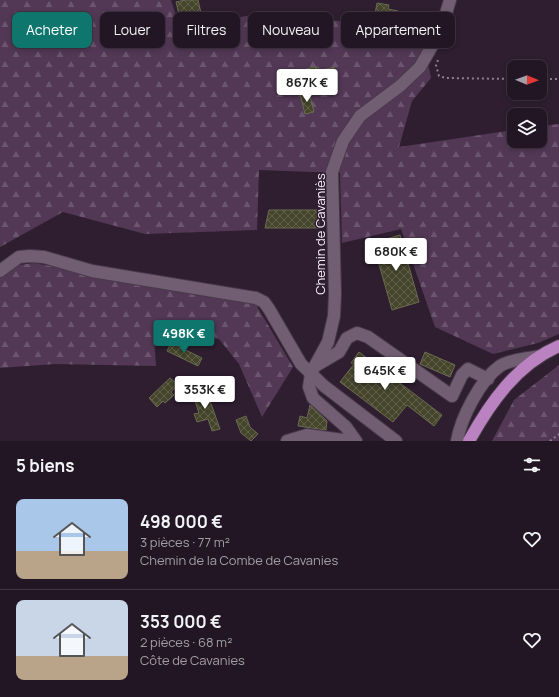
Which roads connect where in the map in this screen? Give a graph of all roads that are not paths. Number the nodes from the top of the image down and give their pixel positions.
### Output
1 (450, 0) edge
2 (0, 271) edge
3 (559, 346) edge
4 (539, 356) junction
5 (313, 370) junction
6 (488, 379) junction
7 (287, 441) edge
8 (350, 441) edge
9 (356, 441) edge
10 (396, 441) edge
11 (456, 441) edge
12 (469, 441) edge

1 - 5 street, Chemin de Cavaniès
2 - 5 street
3 - 4 main road
4 - 6 street
4 - 12 main road
5 - 6 street
5 - 9 street
5 - 10 street
6 - 11 street
7 - 8 street

